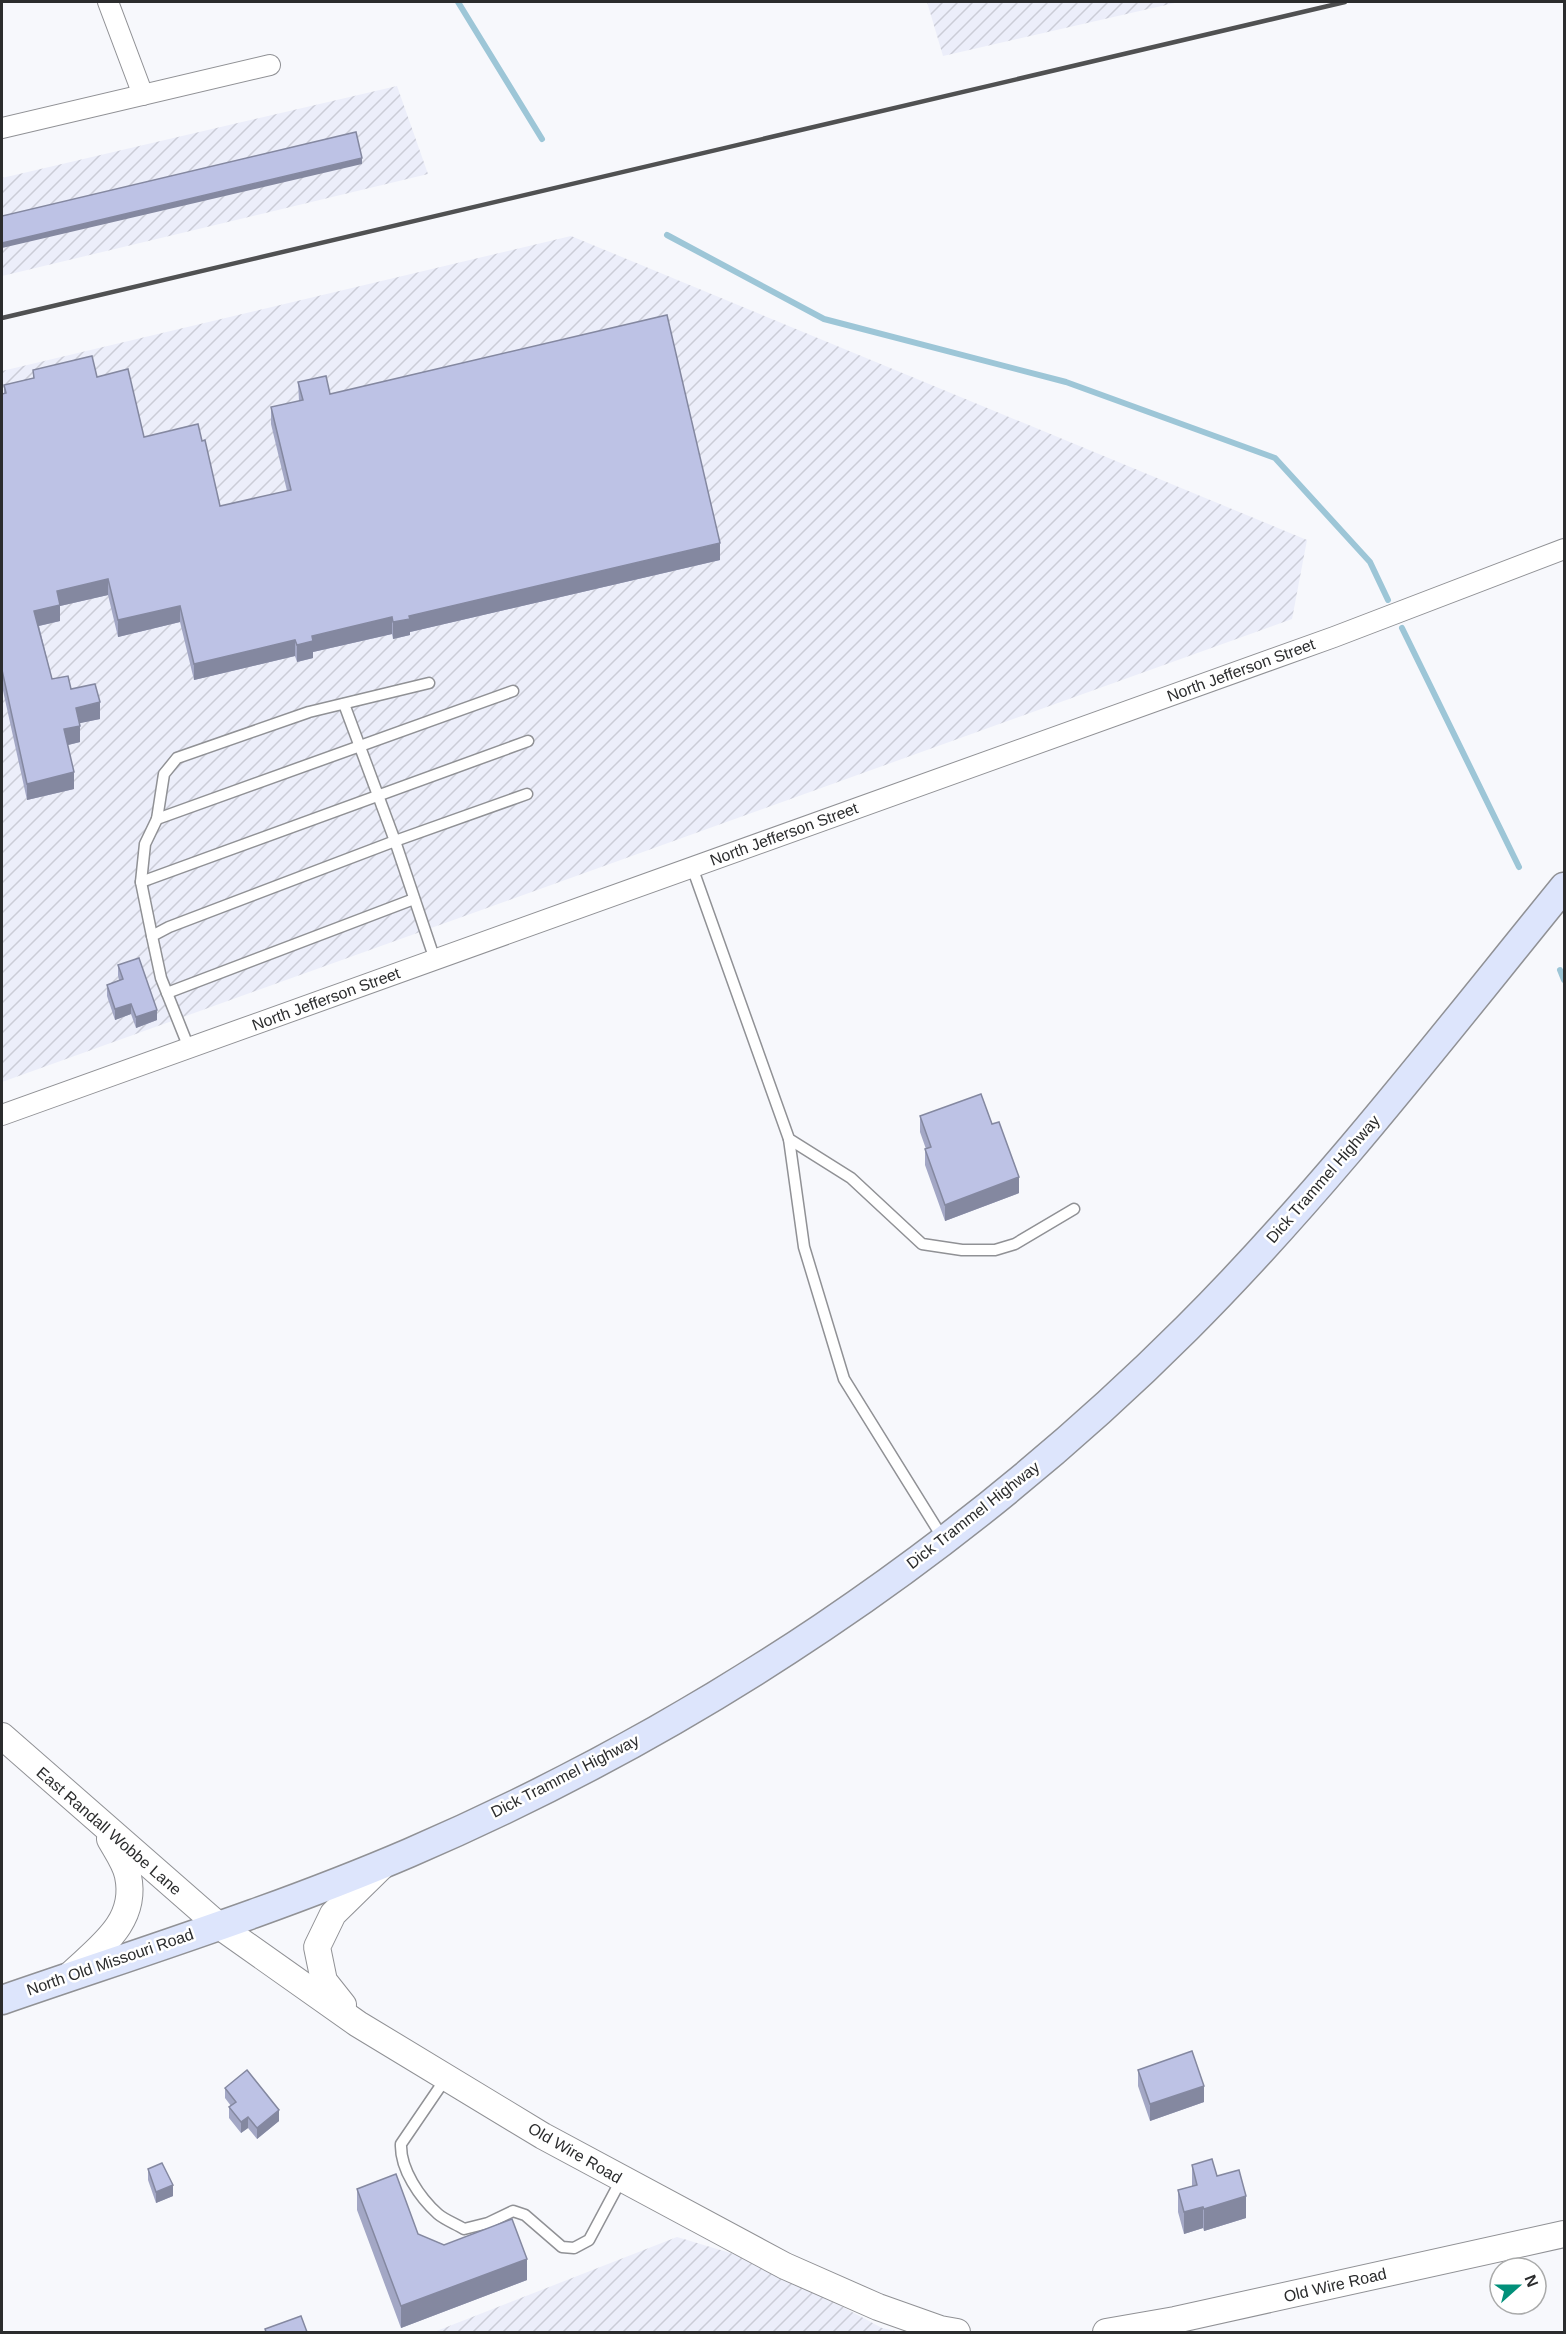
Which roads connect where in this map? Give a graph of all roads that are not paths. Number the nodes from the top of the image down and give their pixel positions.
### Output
1 (108, 2) edge
2 (270, 65) dead end
3 (143, 95) junction
4 (2, 128) edge
5 (1564, 549) edge
6 (429, 683) dead end
7 (513, 691) dead end
8 (344, 704) junction
9 (528, 741) dead end
10 (360, 746) junction
11 (527, 794) dead end
12 (378, 795) junction
13 (157, 819) junction
14 (395, 841) junction
15 (692, 867) junction
16 (141, 882) junction
17 (1564, 887) edge
18 (414, 898) junction
19 (152, 936) junction
20 (435, 960) junction
21 (167, 993) junction
22 (189, 1048) junction
23 (2, 1115) edge
24 (789, 1139) junction
25 (1074, 1209) dead end
26 (944, 1540) junction
27 (2, 1736) edge
28 (102, 1826) junction
29 (384, 1863) junction
30 (218, 1925) junction
31 (68, 1977) junction
32 (2, 2000) edge
33 (358, 2024) junction
34 (446, 2077) junction
35 (621, 2180) junction
36 (1564, 2234) edge
37 (1176, 2326) edge
38 (957, 2332) edge
39 (1106, 2332) edge

1 - 3 street
2 - 3 street
3 - 4 street
5 - 15 street, North Jefferson Street
6 - 8 lane
7 - 10 lane
8 - 10 lane
8 - 13 lane
9 - 12 lane
10 - 12 lane
10 - 13 lane
11 - 14 lane
12 - 14 lane
12 - 16 lane
13 - 16 lane
14 - 18 lane
14 - 19 lane
15 - 20 street, North Jefferson Street
15 - 24 lane
16 - 19 lane
17 - 26 main road, Dick Trammel Highway
18 - 20 lane
18 - 21 lane
19 - 21 lane
20 - 22 street, North Jefferson Street
21 - 22 lane
22 - 23 street, North Jefferson Street
24 - 25 lane
24 - 26 lane
26 - 29 main road, Dick Trammel Highway
27 - 28 street, East Randall Wobbe Lane
28 - 30 street, East Randall Wobbe Lane
28 - 31 street
29 - 30 main road, Dick Trammel Highway
29 - 33 street
30 - 31 main road, North Old Missouri Road
30 - 33 street, Old Wire Road
31 - 32 main road, North Old Missouri Road
33 - 34 street, Old Wire Road
34 - 35 street, Old Wire Road
34 - 35 lane
35 - 38 street, Old Wire Road
36 - 37 street, Old Wire Road
37 - 39 street, Old Wire Road

